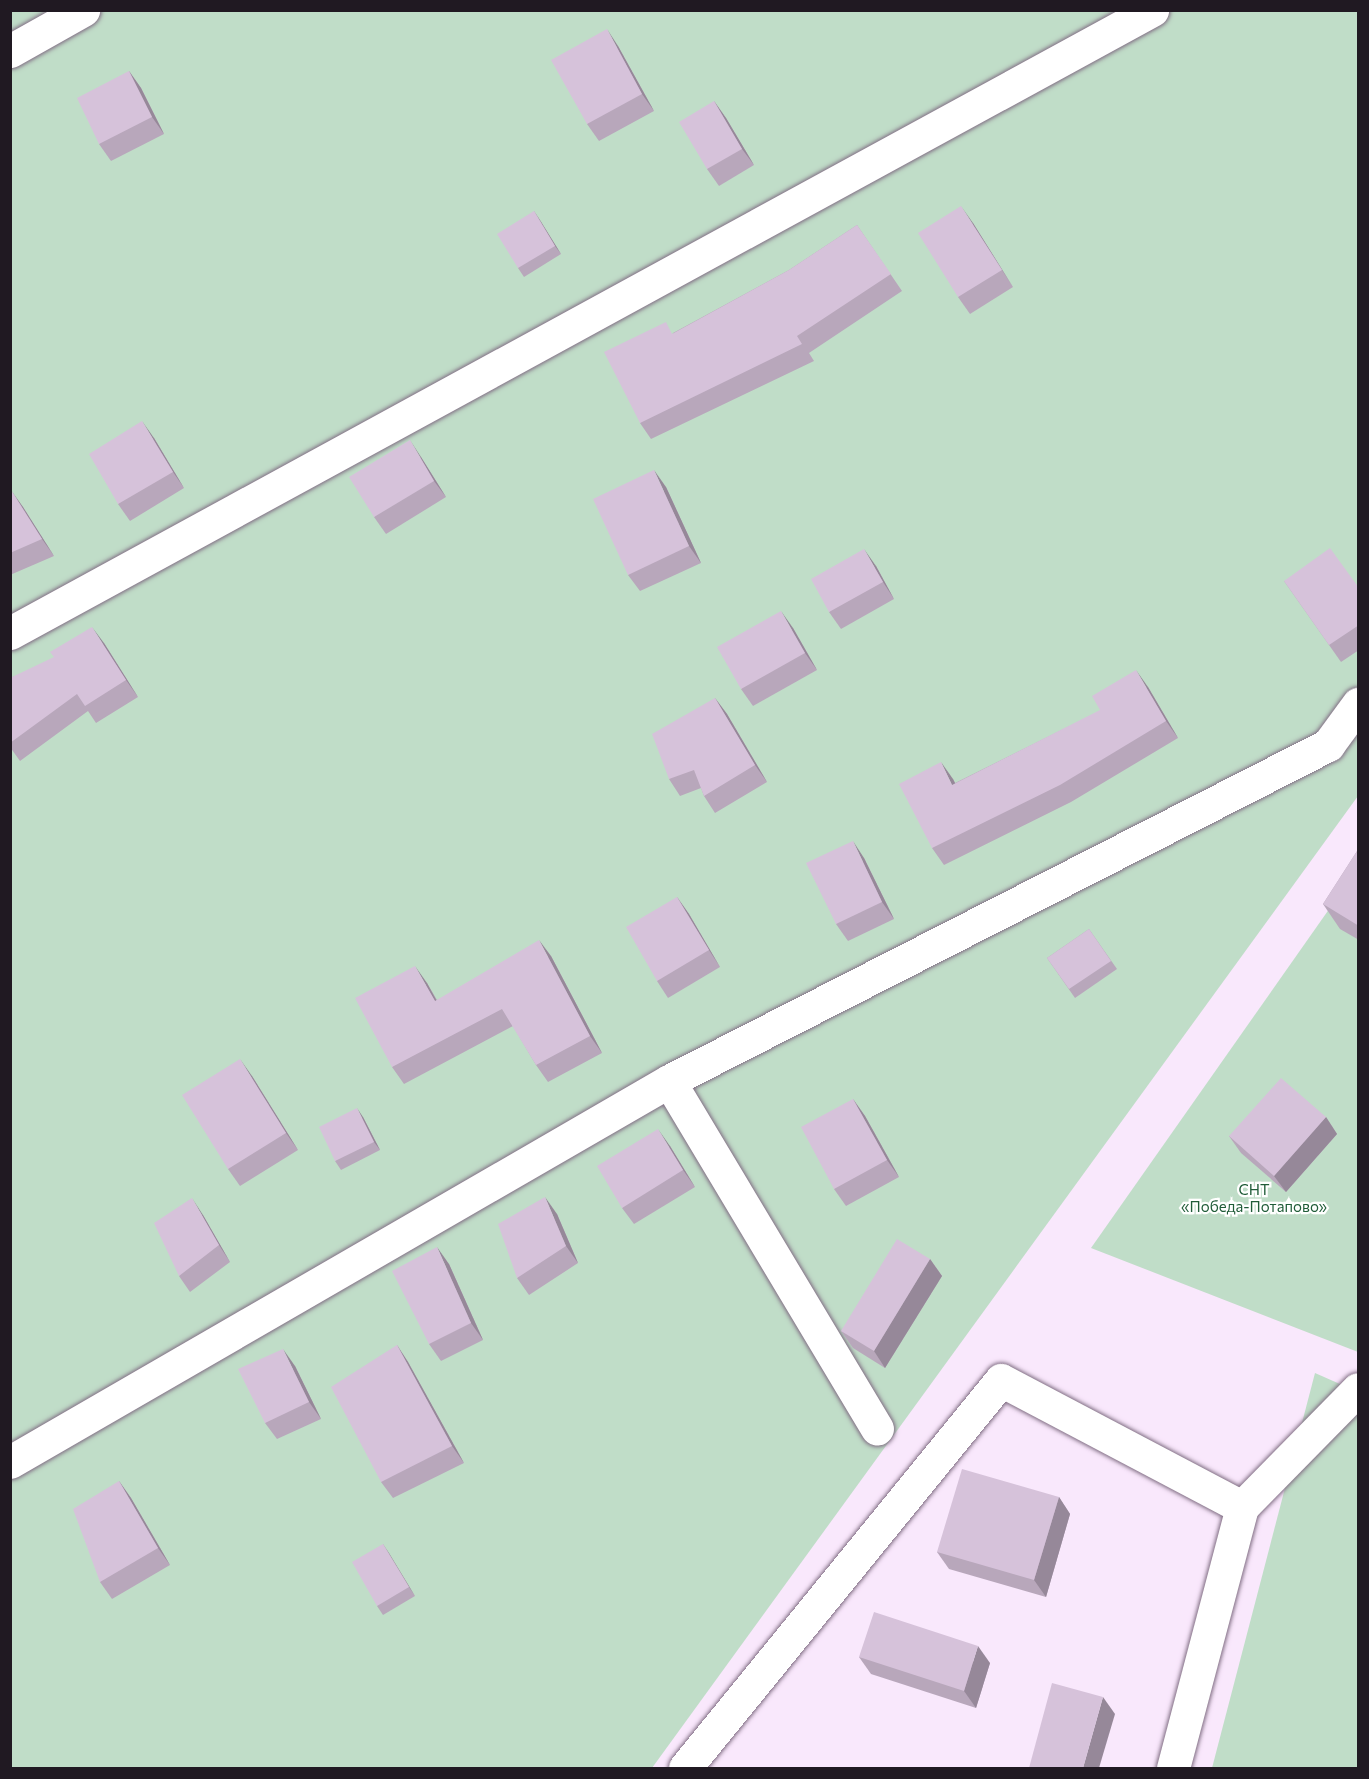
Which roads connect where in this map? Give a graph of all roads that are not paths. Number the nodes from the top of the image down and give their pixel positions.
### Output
1 (83, 10) edge
2 (1152, 10) edge
3 (10, 51) edge
4 (10, 633) edge
5 (1359, 704) edge
6 (669, 1081) junction
7 (1359, 1389) edge
8 (877, 1429) dead end
9 (10, 1462) edge
10 (1242, 1507) junction
11 (685, 1768) edge
12 (1173, 1768) edge

1 - 3 street
2 - 4 street
5 - 6 street
6 - 8 street
6 - 9 street
7 - 10 street
10 - 11 street
10 - 12 street

